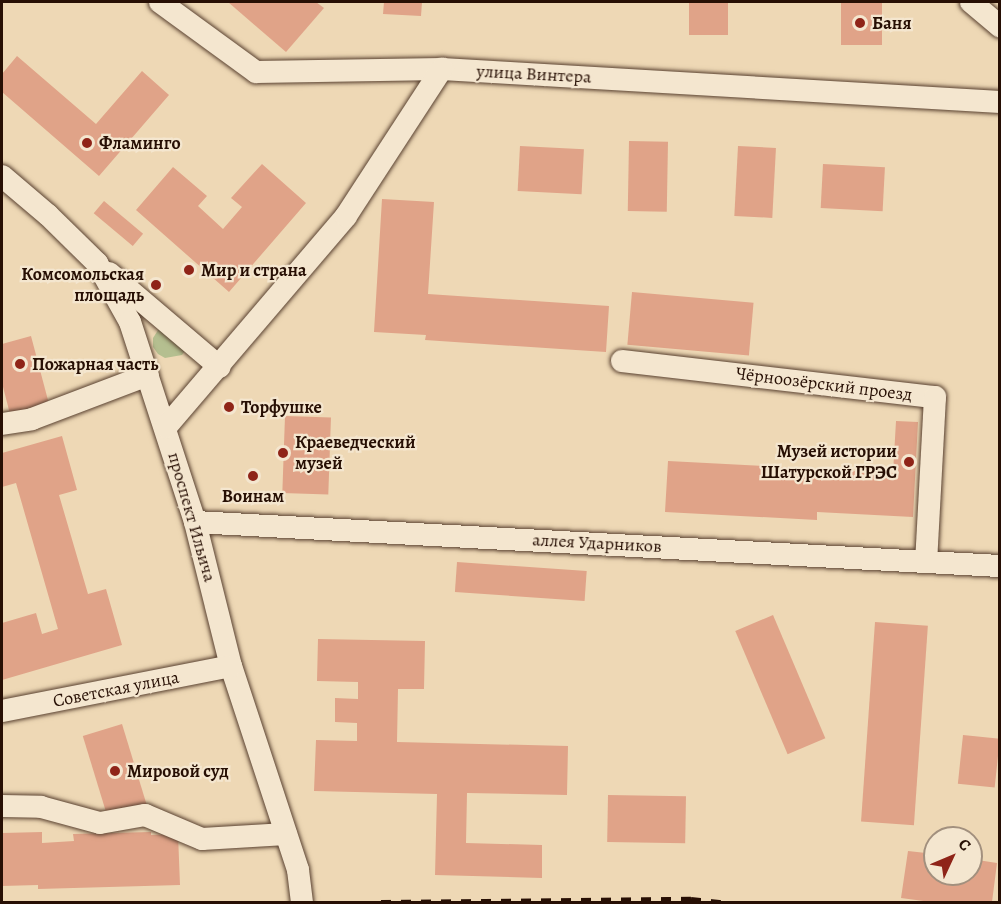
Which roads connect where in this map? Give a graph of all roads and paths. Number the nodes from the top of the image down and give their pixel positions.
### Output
1 (160, 2) edge
2 (971, 2) edge
3 (999, 26) edge
4 (442, 69) junction
5 (999, 102) edge
6 (2, 176) edge
7 (97, 263) junction
8 (622, 361) dead end
9 (220, 367) junction
10 (148, 375) junction
11 (2, 424) edge
12 (166, 427) junction
13 (195, 522) junction
14 (926, 561) junction
15 (999, 566) edge
16 (231, 666) junction
17 (2, 711) edge
18 (2, 806) edge
19 (286, 834) junction
20 (302, 903) edge

1 - 4 street, улица Винтера
2 - 3 street
4 - 5 street, улица Винтера
4 - 9 street
6 - 7 street, проспект Ильича
7 - 9 street
7 - 10 street, проспект Ильича
8 - 14 street, Чёрноозёрский проезд
9 - 12 street
10 - 11 street
10 - 12 street, проспект Ильича
12 - 13 street, проспект Ильича
13 - 14 street, аллея Ударников
13 - 16 street, проспект Ильича
14 - 15 street, аллея Ударников
16 - 17 street, Советская улица
16 - 19 street, проспект Ильича
18 - 19 street
19 - 20 street, проспект Ильича

